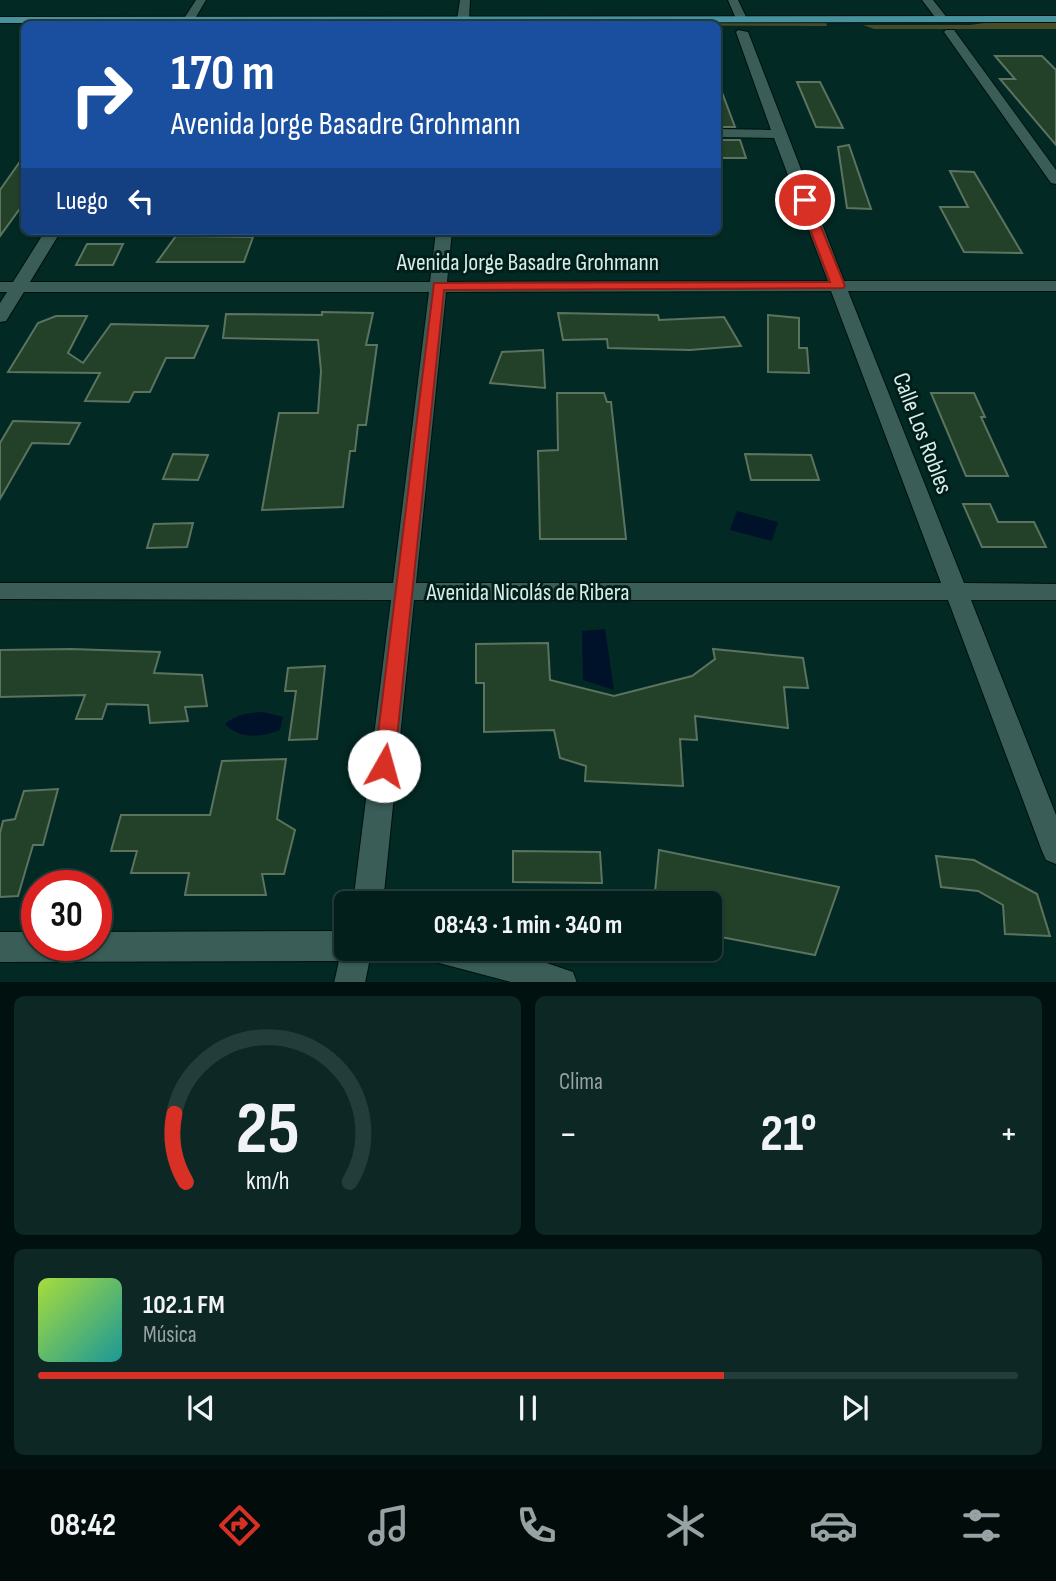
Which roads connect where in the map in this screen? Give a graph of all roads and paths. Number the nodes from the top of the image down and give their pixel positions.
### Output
1 (201, 0) edge
2 (466, 0) edge
3 (733, 0) edge
4 (927, 0) edge
5 (839, 19) junction
6 (942, 19) junction
7 (1056, 19) edge
8 (0, 20) edge
9 (189, 20) junction
10 (463, 20) junction
11 (497, 21) edge
12 (721, 28) edge
13 (738, 28) junction
14 (786, 32) dead end
15 (943, 32) joint
16 (989, 32) dead end
17 (0, 33) edge
18 (21, 33) edge
19 (848, 33) dead end
20 (721, 134) edge
21 (779, 134) junction
22 (1056, 180) edge
23 (50, 235) edge
24 (444, 235) edge
25 (1056, 285) edge
26 (438, 286) junction
27 (838, 286) junction
28 (0, 287) edge
29 (18, 287) junction
30 (0, 317) edge
31 (0, 591) edge
32 (404, 592) junction
33 (1056, 592) edge
34 (957, 593) junction
35 (1056, 851) edge
36 (369, 891) edge
37 (334, 946) edge
38 (0, 947) edge
39 (354, 961) edge
40 (495, 961) edge
41 (349, 982) edge
42 (562, 982) edge

1 - 9 street
2 - 10 street
3 - 13 street, Calle Los Robles
4 - 6 street
5 - 6 main road
5 - 13 main road
5 - 19 main road
6 - 7 main road
8 - 9 main road
9 - 10 main road
10 - 11 main road
12 - 13 main road
13 - 14 main road
13 - 21 street, Calle Los Robles
15 - 16 main road
15 - 22 street
17 - 18 main road
20 - 21 street
21 - 27 street, Calle Los Robles
23 - 29 street
24 - 26 street
25 - 27 street, Avenida Jorge Basadre Grohmann
26 - 27 street, Avenida Jorge Basadre Grohmann
26 - 29 street, Avenida Jorge Basadre Grohmann
26 - 32 street
27 - 34 street, Calle Los Robles
28 - 29 street, Avenida Jorge Basadre Grohmann
29 - 30 street
31 - 32 street, Avenida Nicolás de Ribera
32 - 34 street, Avenida Nicolás de Ribera
32 - 36 street
33 - 34 street, Avenida Nicolás de Ribera
34 - 35 street, Calle Los Robles
37 - 38 street
39 - 41 street
40 - 42 street

